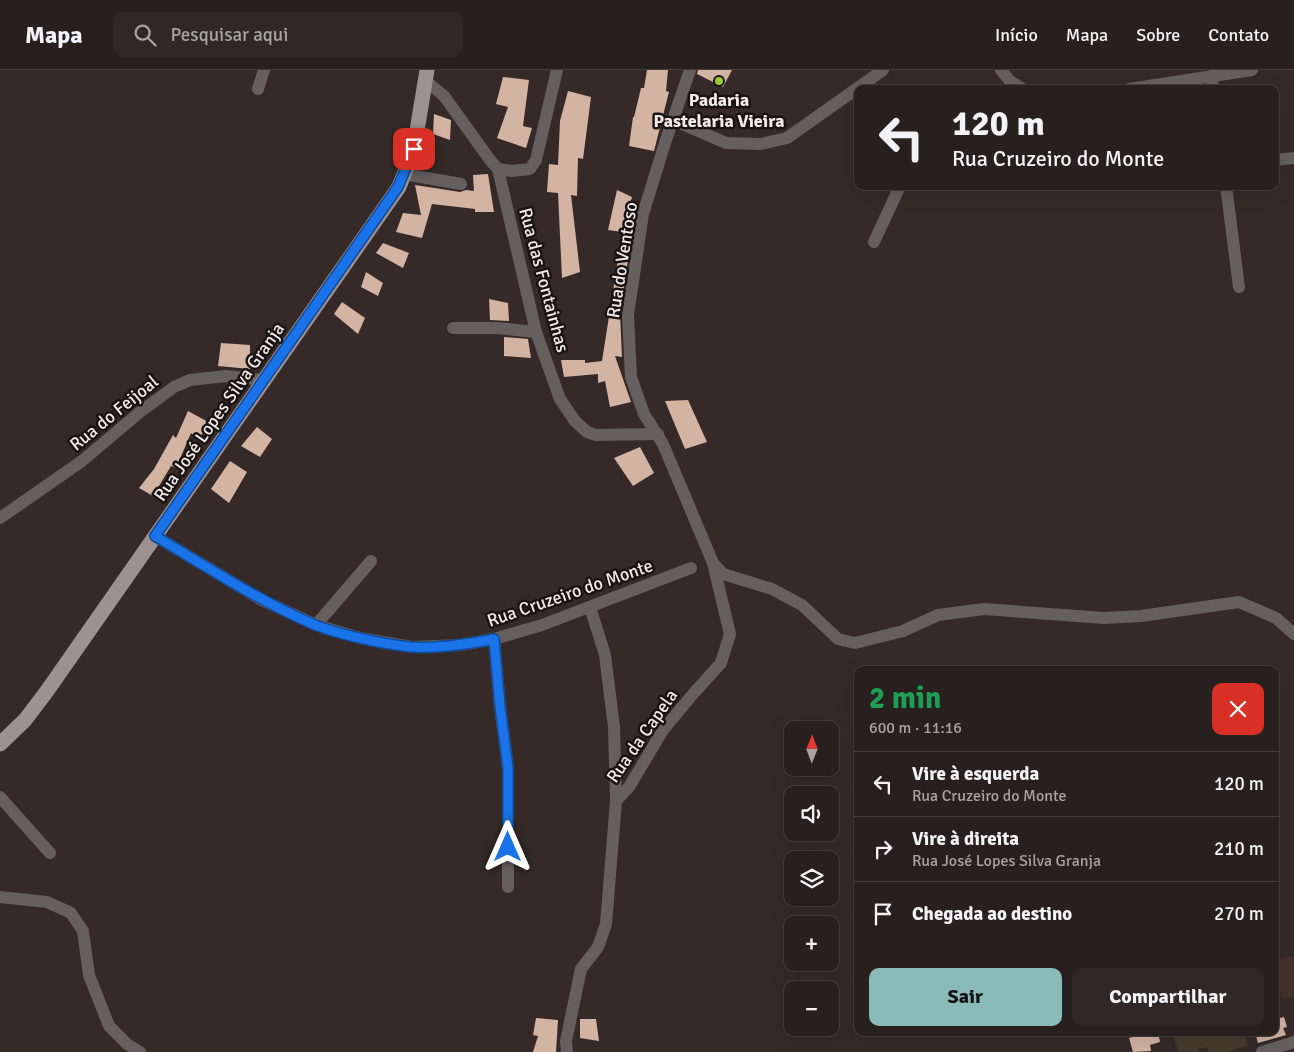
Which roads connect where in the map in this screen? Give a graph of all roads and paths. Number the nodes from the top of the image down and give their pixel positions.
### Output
1 (264, 70) edge
2 (557, 70) edge
3 (690, 70) edge
4 (883, 70) edge
5 (1001, 70) edge
6 (1252, 70) edge
7 (426, 75) edge
8 (1212, 82) edge
9 (862, 85) edge
10 (1016, 85) edge
11 (1176, 85) edge
12 (258, 89) dead end
13 (854, 91) edge
14 (673, 120) junction
15 (1294, 158) edge
16 (1279, 160) edge
17 (498, 169) junction
18 (404, 174) junction
19 (461, 184) dead end
20 (898, 190) edge
21 (1227, 190) edge
22 (874, 242) dead end
23 (1239, 287) dead end
24 (453, 328) dead end
25 (536, 332) junction
26 (264, 380) junction
27 (658, 434) junction
28 (0, 518) edge
29 (155, 536) junction
30 (371, 561) dead end
31 (712, 563) junction
32 (691, 568) dead end
33 (590, 607) junction
34 (316, 625) junction
35 (1294, 634) edge
36 (494, 639) junction
37 (0, 744) edge
38 (0, 797) edge
39 (616, 802) junction
40 (50, 853) dead end
41 (508, 887) dead end
42 (0, 897) edge
43 (1294, 1042) edge
44 (140, 1052) edge
45 (567, 1052) edge
46 (1262, 1052) edge

1 - 12 street
2 - 17 street
3 - 14 street, Rua do Ventoso
4 - 9 street
5 - 10 street
6 - 8 street
7 - 17 street, Rua das Fontainhas
7 - 18 main road, Rua José Lopes Silva Granja
8 - 11 street
13 - 14 street
14 - 27 street, Rua do Ventoso
15 - 16 street
17 - 25 street, Rua das Fontainhas
18 - 19 street
18 - 26 main road, Rua José Lopes Silva Granja
20 - 22 street
21 - 23 street
24 - 25 street
25 - 27 street, Rua das Fontainhas
26 - 28 street, Rua do Feijoal
26 - 29 main road, Rua José Lopes Silva Granja
27 - 31 street, Rua do Ventoso
29 - 34 street, Rua Cruzeiro do Monte
29 - 37 main road, Rua José Lopes Silva Granja
30 - 34 street
31 - 35 street
31 - 39 street, Rua da Capela
32 - 33 street, Rua Cruzeiro do Monte
33 - 36 street, Rua Cruzeiro do Monte
33 - 39 street
34 - 36 street, Rua Cruzeiro do Monte
36 - 41 street
38 - 40 street
39 - 45 street, Rua da Capela
42 - 44 street
43 - 46 street

